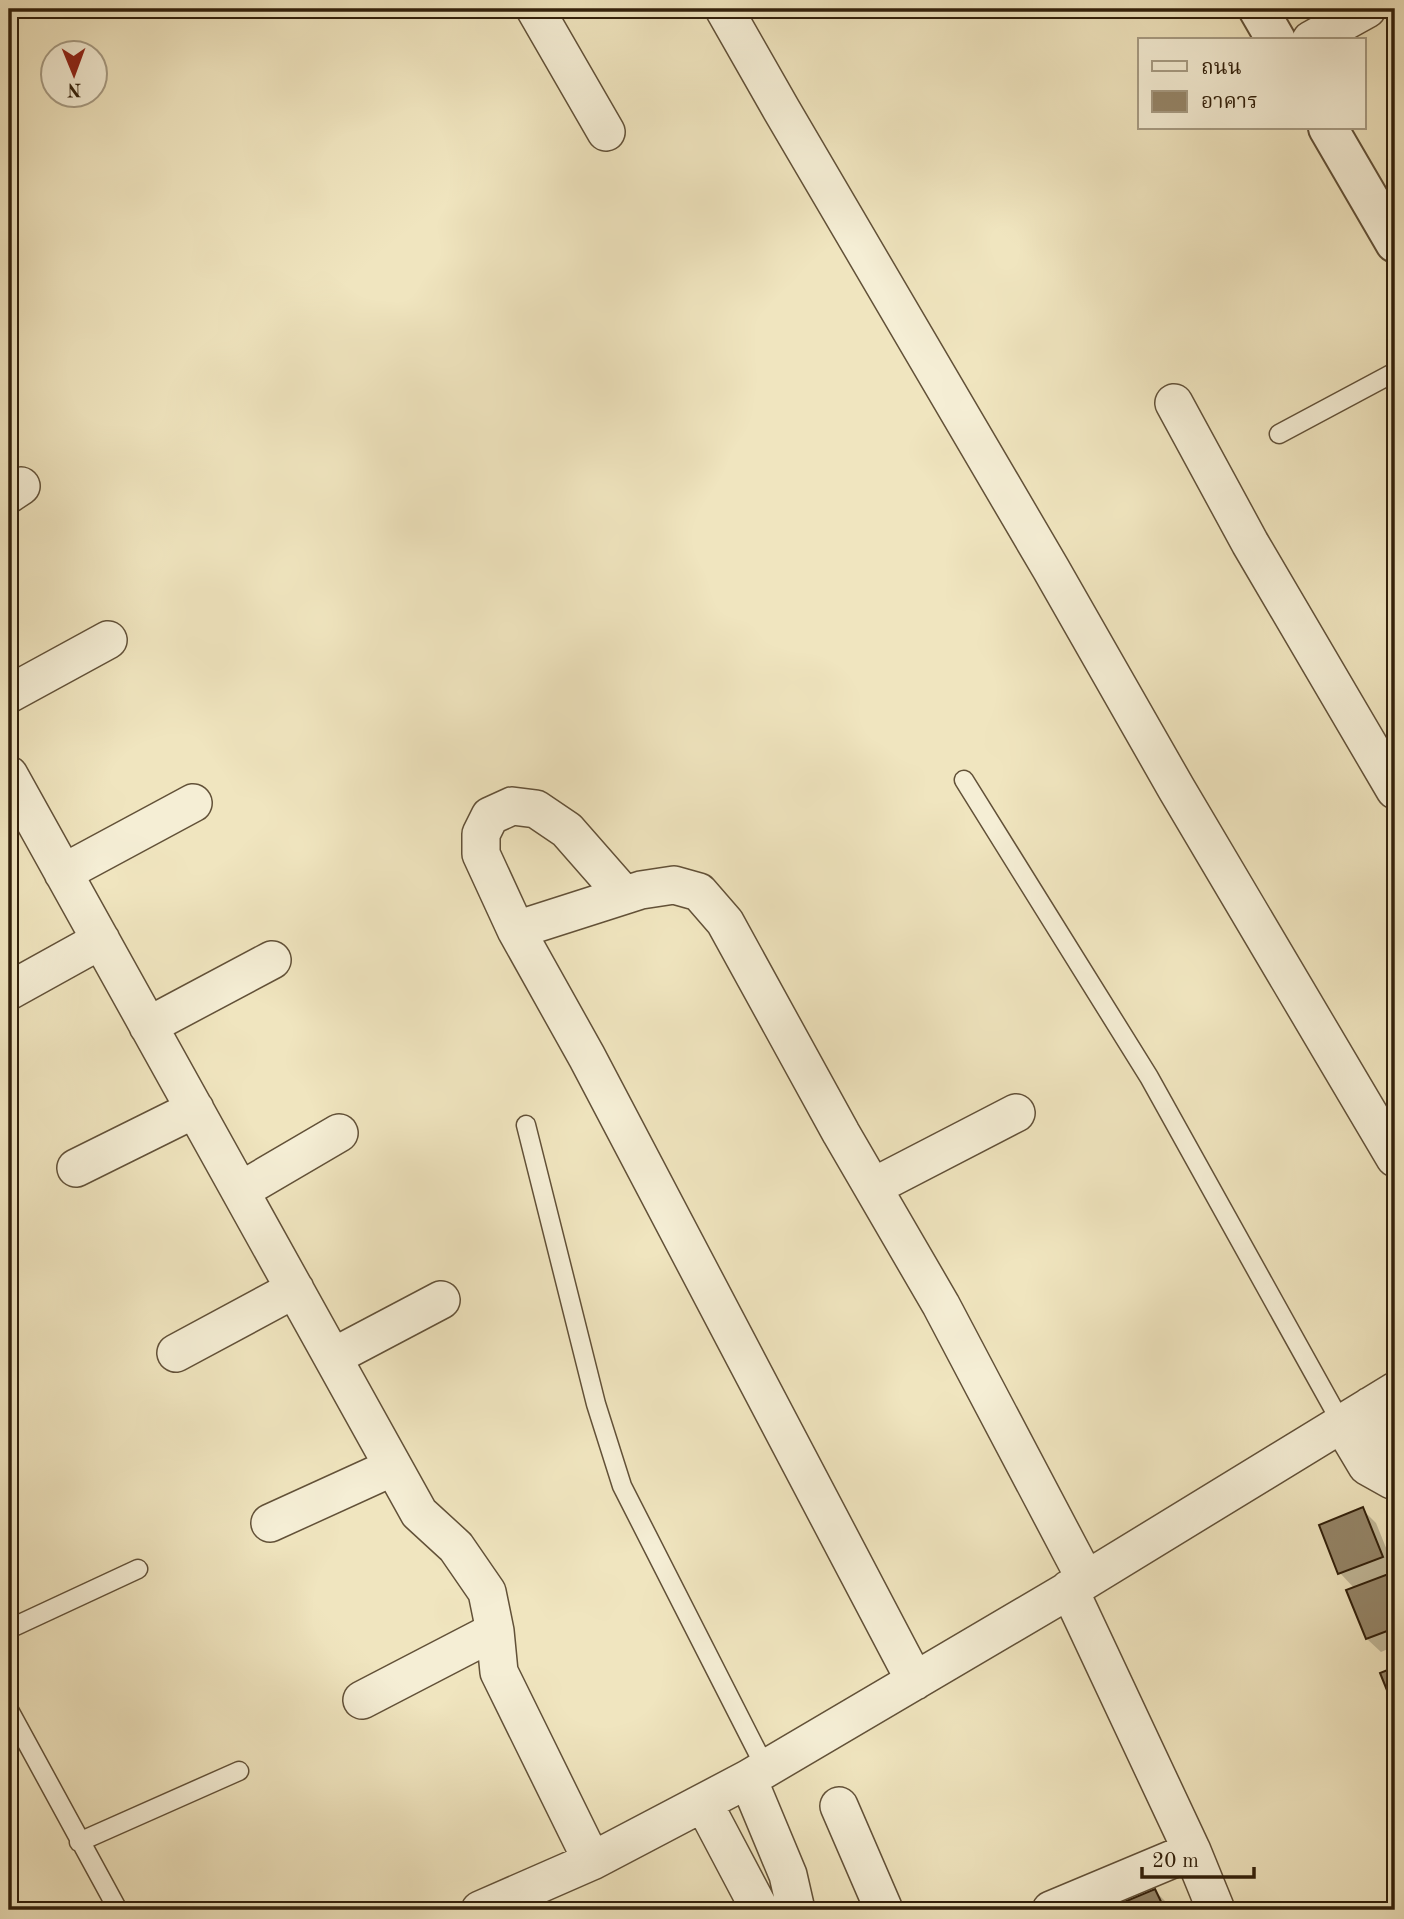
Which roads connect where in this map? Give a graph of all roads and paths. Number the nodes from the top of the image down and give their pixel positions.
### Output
1 (535, 9) edge
2 (724, 9) edge
3 (1258, 9) edge
4 (1367, 9) edge
5 (1275, 38) edge
6 (1315, 38) edge
7 (1329, 130) edge
8 (607, 132) dead end
9 (1395, 243) edge
10 (1395, 372) edge
11 (1174, 403) dead end
12 (1279, 434) dead end
13 (108, 640) dead end
14 (9, 694) edge
15 (9, 775) edge
16 (964, 780) dead end
17 (1395, 790) edge
18 (193, 803) dead end
19 (63, 873) junction
20 (624, 895) junction
21 (516, 930) junction
22 (101, 940) junction
23 (272, 960) dead end
24 (9, 991) edge
25 (148, 1026) junction
26 (195, 1109) junction
27 (1016, 1113) dead end
28 (526, 1125) dead end
29 (339, 1133) dead end
30 (1395, 1158) edge
31 (76, 1168) dead end
32 (873, 1187) junction
33 (240, 1191) junction
34 (295, 1289) junction
35 (442, 1300) dead end
36 (176, 1353) dead end
37 (333, 1357) junction
38 (1369, 1407) edge
39 (393, 1467) junction
40 (1395, 1470) edge
41 (270, 1523) dead end
42 (138, 1569) dead end
43 (1077, 1585) junction
44 (9, 1629) edge
45 (495, 1631) junction
46 (915, 1681) junction
47 (362, 1700) dead end
48 (9, 1710) edge
49 (239, 1771) dead end
50 (757, 1774) junction
51 (704, 1804) junction
52 (839, 1806) dead end
53 (79, 1842) junction
54 (1192, 1851) junction
55 (592, 1861) junction
56 (488, 1909) edge
57 (118, 1910) edge
58 (760, 1910) edge
59 (796, 1910) edge
60 (884, 1910) edge
61 (1051, 1910) edge
62 (1216, 1910) edge

1 - 8 street
2 - 30 street
3 - 5 street
4 - 6 street
7 - 9 street
10 - 12 lane
11 - 17 street
13 - 14 street
15 - 19 street
16 - 38 lane
18 - 19 street
19 - 22 street
20 - 21 street
20 - 21 street
20 - 32 street
21 - 46 street
22 - 24 street
22 - 25 street
23 - 25 street
25 - 26 street
26 - 31 street
26 - 33 street
27 - 32 street
28 - 50 lane
29 - 33 street
32 - 43 street
33 - 34 street
34 - 36 street
34 - 37 street
35 - 37 street
37 - 39 street
38 - 40 street
38 - 43 street
39 - 41 street
39 - 45 street
42 - 44 lane
43 - 46 street
43 - 54 street
45 - 47 street
45 - 55 street
46 - 50 street
48 - 53 lane
49 - 53 lane
50 - 51 street
50 - 59 street
51 - 55 street
51 - 58 street
52 - 60 street
53 - 57 lane
54 - 61 street
54 - 62 street
55 - 56 street

